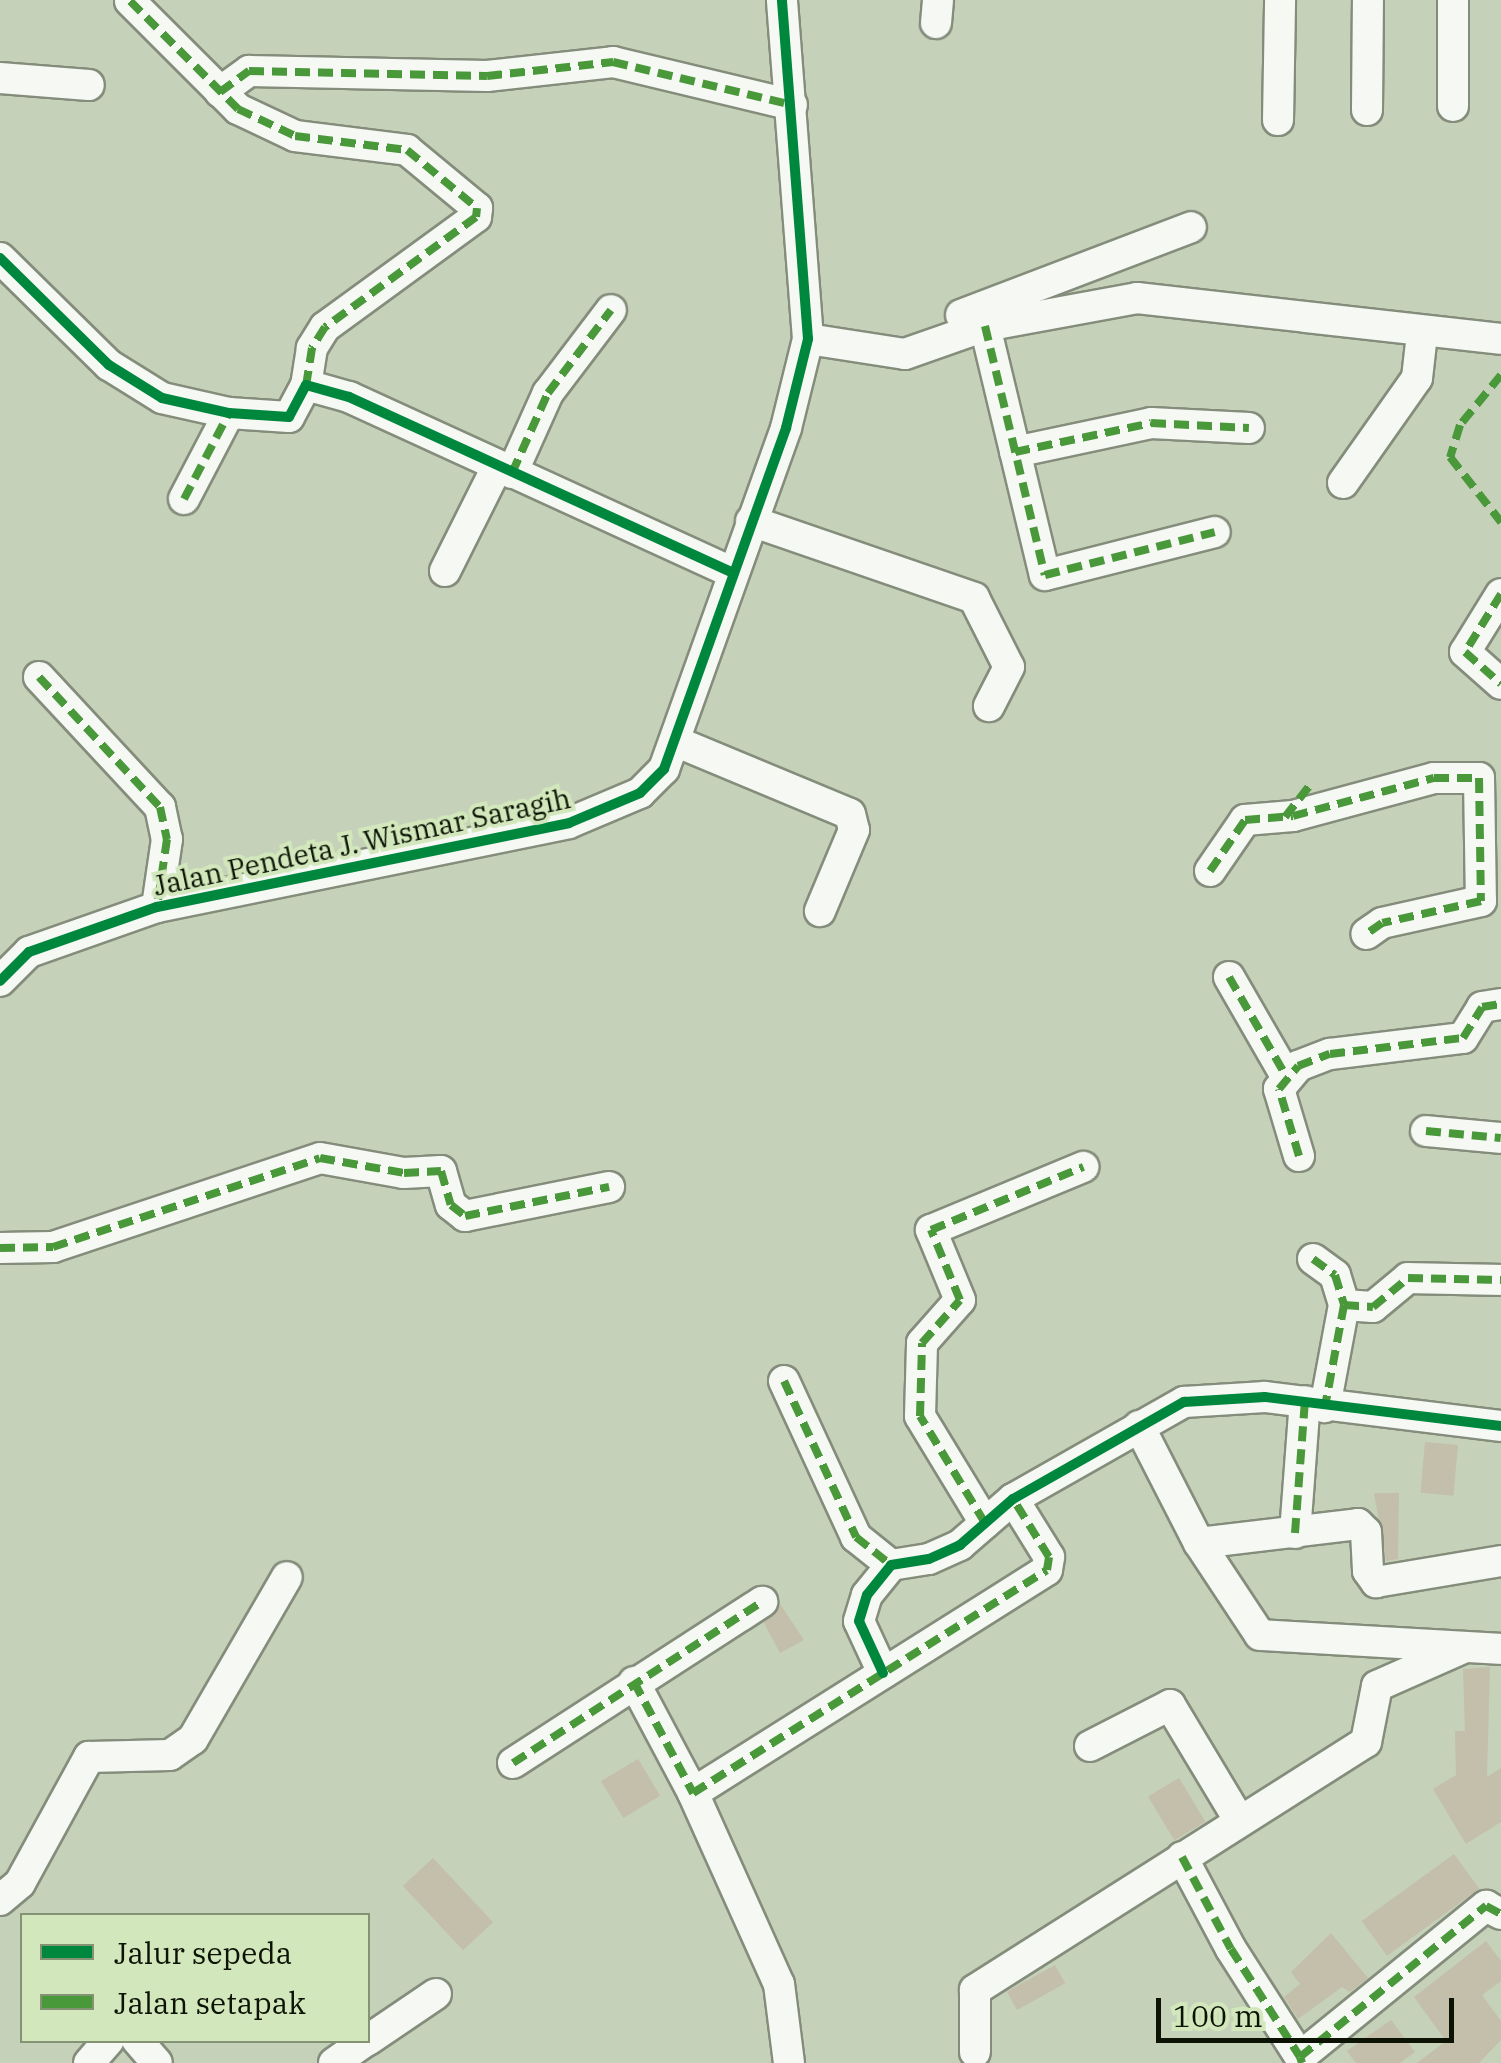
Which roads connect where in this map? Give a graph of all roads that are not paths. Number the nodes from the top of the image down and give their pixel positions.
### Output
1 (782, 0) edge
2 (1280, 0) edge
3 (1368, 0) edge
4 (1453, 0) edge
5 (130, 1) edge
6 (0, 78) edge
7 (89, 85) dead end
8 (220, 92) junction
9 (792, 105) junction
10 (1453, 106) dead end
11 (1367, 110) dead end
12 (1278, 120) dead end
13 (1191, 226) dead end
14 (0, 258) edge
15 (611, 310) dead end
16 (985, 326) junction
17 (1422, 334) junction
18 (808, 339) junction
19 (1501, 339) edge
20 (926, 346) junction
21 (306, 385) junction
22 (229, 413) junction
23 (1249, 428) dead end
24 (1015, 452) junction
25 (504, 470) junction
26 (1343, 483) dead end
27 (184, 499) dead end
28 (751, 522) junction
29 (1215, 532) dead end
30 (445, 570) dead end
31 (732, 572) junction
32 (1501, 594) edge
33 (39, 677) dead end
34 (1501, 684) edge
35 (988, 706) dead end
36 (677, 742) junction
37 (1310, 785) dead end
38 (1285, 817) junction
39 (1492, 870) edge
40 (1210, 871) dead end
41 (157, 907) junction
42 (820, 911) dead end
43 (1366, 934) dead end
44 (1229, 977) dead end
45 (0, 981) edge
46 (1501, 1004) edge
47 (1286, 1076) junction
48 (1426, 1131) dead end
49 (1501, 1138) edge
50 (1299, 1156) dead end
51 (1083, 1167) dead end
52 (609, 1187) dead end
53 (0, 1248) edge
54 (1312, 1259) dead end
55 (1501, 1280) edge
56 (1344, 1306) junction
57 (784, 1381) dead end
58 (1315, 1404) junction
59 (1139, 1426) junction
60 (1501, 1426) edge
61 (1013, 1500) junction
62 (984, 1523) junction
63 (1295, 1533) junction
64 (1199, 1543) junction
65 (1501, 1562) edge
66 (891, 1565) junction
67 (287, 1576) dead end
68 (762, 1602) dead end
69 (1464, 1648) junction
70 (1501, 1650) edge
71 (883, 1673) junction
72 (634, 1682) junction
73 (1090, 1746) dead end
74 (512, 1762) dead end
75 (692, 1793) junction
76 (1239, 1820) junction
77 (1182, 1857) junction
78 (0, 1900) edge
79 (1501, 1914) edge
80 (436, 1994) dead end
81 (370, 2038) edge
82 (106, 2043) edge
83 (140, 2043) edge
84 (363, 2043) edge
85 (974, 2052) dead end
86 (1301, 2060) edge
87 (89, 2063) edge
88 (157, 2063) edge
89 (334, 2063) edge
90 (789, 2063) edge

1 - 9 street, Jalan Pendeta J. Wismar Saragih
2 - 12 street
3 - 11 street
4 - 10 street
5 - 8 street
6 - 7 street
8 - 9 street
8 - 21 street
9 - 18 street, Jalan Pendeta J. Wismar Saragih
13 - 20 street
14 - 22 street
15 - 25 street
16 - 17 street
16 - 20 street
16 - 24 street
17 - 19 street
17 - 26 street
18 - 20 street
18 - 28 street, Jalan Pendeta J. Wismar Saragih
21 - 22 street
21 - 25 street
22 - 27 street
23 - 24 street
24 - 29 street
25 - 30 street
25 - 31 street
28 - 31 street, Jalan Pendeta J. Wismar Saragih
28 - 35 street
31 - 36 street, Jalan Pendeta J. Wismar Saragih
32 - 34 street
33 - 41 street
36 - 41 street, Jalan Pendeta J. Wismar Saragih
36 - 42 street
37 - 38 street
38 - 39 street
38 - 40 street
39 - 43 street
41 - 45 street, Jalan Pendeta J. Wismar Saragih
44 - 47 street
46 - 47 street
47 - 50 street
48 - 49 street
51 - 62 street
52 - 53 street
54 - 56 street
55 - 56 street
56 - 58 street
57 - 66 street
58 - 59 street
58 - 60 street
58 - 63 street
59 - 61 street
59 - 64 street
61 - 62 street
61 - 71 street
62 - 66 street
63 - 64 street
63 - 65 street
64 - 69 street
66 - 71 street
67 - 78 street
68 - 72 street
69 - 70 street
69 - 76 street
71 - 75 street
72 - 74 street
72 - 75 street
73 - 76 street
75 - 90 street
76 - 77 street
77 - 85 street
77 - 86 street
79 - 86 street
80 - 81 street
82 - 87 street
83 - 88 street
84 - 89 street

